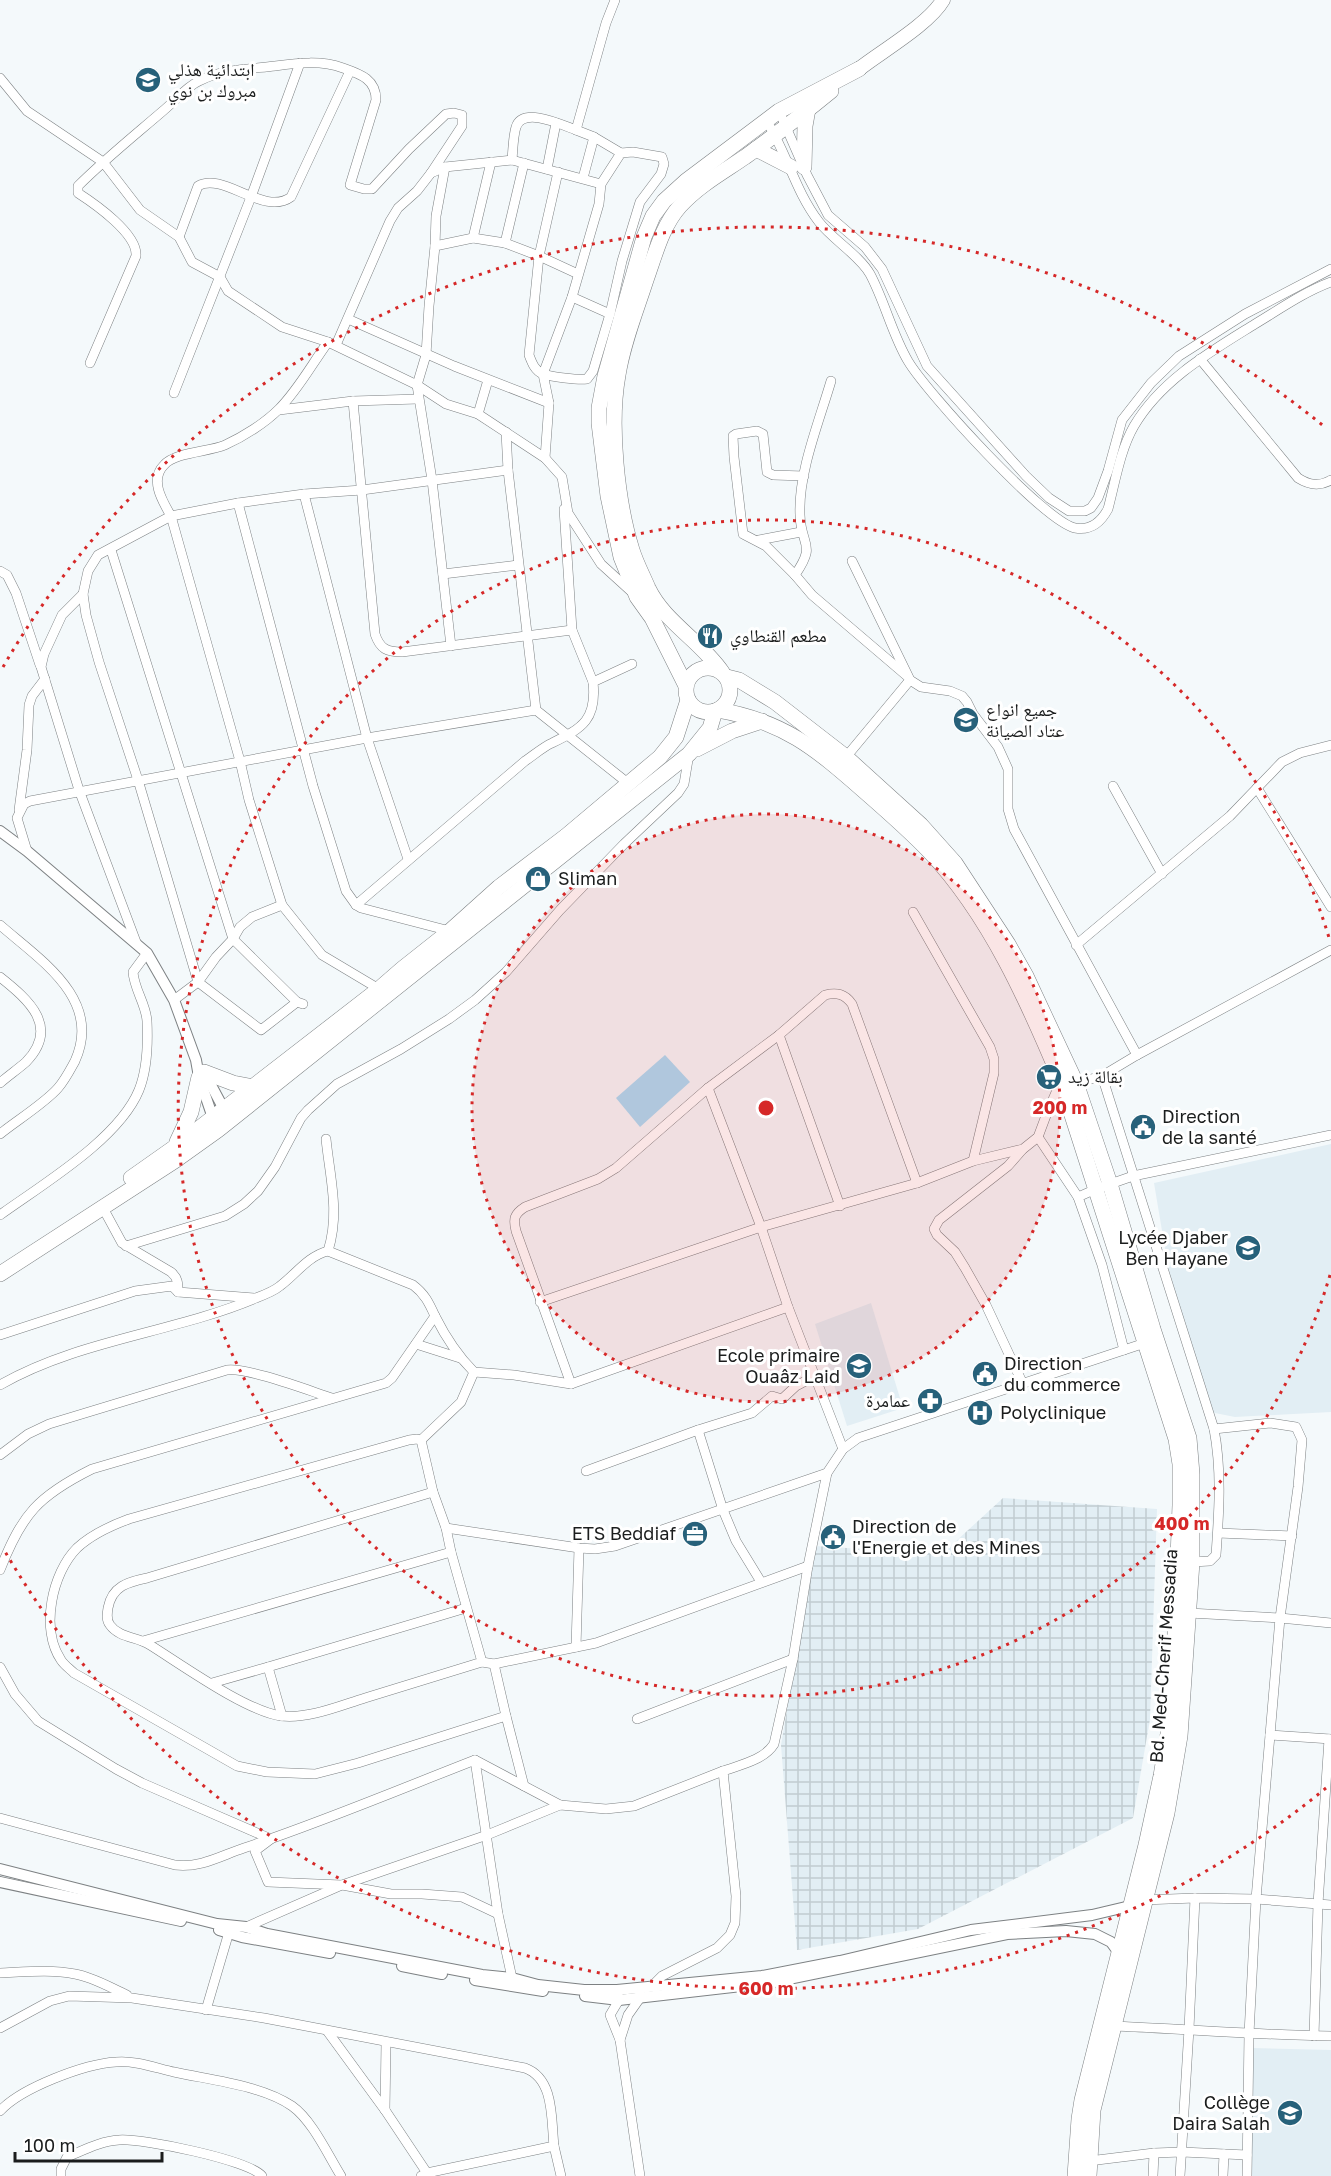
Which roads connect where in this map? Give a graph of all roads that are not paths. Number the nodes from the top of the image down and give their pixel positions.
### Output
1 (615, 0) edge
2 (943, 0) edge
3 (300, 63) junction
4 (859, 69) junction
5 (350, 71) junction
6 (0, 78) edge
7 (808, 109) junction
8 (779, 111) junction
9 (766, 120) junction
10 (556, 123) junction
11 (576, 130) junction
12 (781, 130) junction
13 (594, 137) junction
14 (756, 149) junction
15 (621, 153) junction
16 (512, 160) junction
17 (102, 162) junction
18 (491, 162) junction
19 (524, 164) junction
20 (445, 167) junction
21 (797, 167) junction
22 (547, 169) junction
23 (558, 172) junction
24 (431, 173) junction
25 (583, 178) junction
26 (602, 184) junction
27 (251, 197) junction
28 (179, 237) junction
29 (473, 238) junction
30 (505, 243) junction
31 (435, 246) junction
32 (539, 256) junction
33 (1331, 269) edge
34 (578, 274) junction
35 (220, 276) junction
36 (1331, 282) edge
37 (572, 297) junction
38 (610, 314) junction
39 (348, 319) junction
40 (332, 344) junction
41 (426, 355) junction
42 (1200, 359) junction
43 (90, 363) dead end
44 (543, 374) junction
45 (488, 380) junction
46 (831, 381) dead end
47 (417, 386) junction
48 (174, 393) dead end
49 (418, 399) junction
50 (353, 401) junction
51 (549, 403) junction
52 (279, 410) junction
53 (478, 414) junction
54 (506, 432) junction
55 (545, 458) junction
56 (508, 471) junction
57 (804, 476) junction
58 (562, 477) junction
59 (432, 480) junction
60 (1331, 480) edge
61 (362, 490) junction
62 (304, 494) junction
63 (238, 503) junction
64 (171, 516) junction
65 (801, 532) junction
66 (759, 540) junction
67 (111, 549) junction
68 (852, 561) dead end
69 (518, 564) junction
70 (0, 571) edge
71 (443, 574) junction
72 (795, 575) junction
73 (83, 594) junction
74 (637, 597) junction
75 (655, 599) junction
76 (572, 630) junction
77 (527, 637) junction
78 (451, 646) junction
79 (632, 664) dead end
80 (41, 667) junction
81 (724, 675) junction
82 (909, 678) junction
83 (45, 679) junction
84 (593, 682) junction
85 (687, 693) junction
86 (536, 710) junction
87 (716, 711) junction
88 (762, 721) junction
89 (569, 736) junction
90 (368, 738) junction
91 (1331, 745) edge
92 (303, 750) junction
93 (689, 754) junction
94 (846, 757) junction
95 (240, 761) junction
96 (182, 773) junction
97 (138, 780) junction
98 (629, 784) junction
99 (1113, 786) dead end
100 (1257, 788) junction
101 (79, 790) junction
102 (17, 818) junction
103 (0, 831) edge
104 (27, 850) junction
105 (408, 859) junction
106 (1162, 874) junction
107 (282, 905) junction
108 (356, 905) junction
109 (1331, 908) edge
110 (913, 912) dead end
111 (0, 925) edge
112 (450, 931) junction
113 (233, 939) junction
114 (136, 942) junction
115 (1076, 945) junction
116 (1331, 950) edge
117 (147, 952) junction
118 (0, 977) edge
119 (198, 982) junction
120 (379, 989) junction
121 (174, 1000) junction
122 (779, 1035) junction
123 (1137, 1055) junction
124 (200, 1070) junction
125 (1102, 1076) junction
126 (1069, 1082) junction
127 (0, 1083) edge
128 (254, 1087) junction
129 (708, 1088) junction
130 (221, 1119) junction
131 (0, 1134) edge
132 (1331, 1135) edge
133 (1038, 1137) junction
134 (326, 1139) dead end
135 (175, 1147) junction
136 (1023, 1149) junction
137 (973, 1161) junction
138 (1133, 1176) junction
139 (917, 1183) junction
140 (1102, 1186) junction
141 (1078, 1197) junction
142 (840, 1206) junction
143 (103, 1208) junction
144 (0, 1215) edge
145 (761, 1227) junction
146 (126, 1246) junction
147 (328, 1251) junction
148 (0, 1263) edge
149 (0, 1274) edge
150 (178, 1292) junction
151 (256, 1298) junction
152 (540, 1302) junction
153 (788, 1307) junction
154 (435, 1316) junction
155 (0, 1335) edge
156 (1145, 1343) junction
157 (416, 1344) junction
158 (1124, 1350) junction
159 (460, 1358) junction
160 (474, 1372) junction
161 (815, 1376) junction
162 (1022, 1382) junction
163 (571, 1384) junction
164 (0, 1385) edge
165 (332, 1398) junction
166 (1214, 1429) junction
167 (698, 1430) junction
168 (421, 1440) junction
169 (843, 1449) junction
170 (0, 1455) edge
171 (586, 1471) dead end
172 (827, 1473) junction
173 (433, 1492) junction
174 (723, 1510) junction
175 (446, 1528) junction
176 (1218, 1533) junction
177 (1292, 1536) junction
178 (579, 1548) junction
179 (451, 1552) junction
180 (1192, 1562) junction
181 (808, 1566) junction
182 (0, 1570) edge
183 (761, 1582) junction
184 (466, 1608) junction
185 (1189, 1613) junction
186 (1280, 1618) junction
187 (1331, 1623) edge
188 (143, 1641) junction
189 (576, 1647) junction
190 (793, 1659) junction
191 (482, 1662) junction
192 (494, 1664) junction
193 (268, 1666) junction
194 (0, 1667) edge
195 (212, 1683) junction
196 (282, 1716) junction
197 (506, 1716) junction
198 (637, 1719) dead end
199 (1270, 1735) junction
200 (1330, 1739) edge
201 (475, 1760) junction
202 (723, 1772) junction
203 (524, 1786) junction
204 (560, 1806) junction
205 (0, 1818) edge
206 (487, 1835) junction
207 (271, 1839) junction
208 (0, 1869) edge
209 (0, 1882) edge
210 (342, 1885) junction
211 (1195, 1898) junction
212 (1256, 1899) junction
213 (1135, 1901) junction
214 (1318, 1904) junction
215 (1331, 1905) edge
216 (498, 1914) junction
217 (246, 1927) junction
218 (229, 1932) junction
219 (1119, 1953) junction
220 (0, 1974) edge
221 (513, 1978) junction
222 (728, 1983) junction
223 (652, 1986) junction
224 (640, 1993) junction
225 (618, 1995) junction
226 (132, 1998) junction
227 (206, 2010) junction
228 (1113, 2026) junction
229 (0, 2028) edge
230 (1190, 2029) junction
231 (328, 2032) junction
232 (1249, 2034) junction
233 (1314, 2036) junction
234 (1331, 2036) edge
235 (620, 2040) junction
236 (386, 2043) junction
237 (385, 2110) junction
238 (0, 2111) edge
239 (554, 2146) junction
240 (1182, 2152) junction
241 (1154, 2153) junction
242 (1224, 2154) junction
243 (1247, 2155) junction
244 (1089, 2169) edge
245 (424, 2175) edge
246 (61, 2176) edge
247 (262, 2176) edge
248 (341, 2176) edge
249 (561, 2176) edge
250 (640, 2176) edge
251 (1075, 2176) edge
252 (1153, 2176) edge
253 (1180, 2176) edge
254 (1223, 2176) edge
255 (1247, 2176) edge

1 - 11 street
2 - 4 main road
3 - 5 street
3 - 17 street
3 - 27 street
4 - 7 highway
4 - 8 highway
5 - 24 street
5 - 27 street
6 - 17 street
7 - 12 highway
7 - 21 highway
8 - 9 highway
8 - 12 street
9 - 12 street
9 - 74 highway
10 - 11 street
10 - 16 street
10 - 22 street
11 - 13 street
12 - 14 highway
12 - 21 street
12 - 21 street
13 - 15 street
13 - 25 street
14 - 21 highway
14 - 75 highway
15 - 26 street
15 - 38 street
16 - 18 street
16 - 19 street
17 - 28 street
17 - 43 street
18 - 20 street
18 - 29 street
19 - 22 street
19 - 30 street
20 - 24 street
20 - 31 street
21 - 33 street
21 - 42 street
22 - 23 street
23 - 25 street
23 - 32 street
24 - 39 street
25 - 26 street
26 - 34 street
27 - 28 street
27 - 35 street
28 - 35 street
29 - 30 street
29 - 31 street
30 - 32 street
31 - 41 street
32 - 34 street
32 - 44 street
34 - 37 street
35 - 40 street
35 - 48 street
36 - 42 street
37 - 38 street
37 - 44 street
38 - 44 street
39 - 40 street
39 - 41 street
40 - 47 street
40 - 52 street
41 - 45 street
41 - 47 street
42 - 60 street
44 - 51 street
45 - 51 street
45 - 53 street
46 - 57 street
47 - 49 street
47 - 53 street
49 - 50 street
49 - 59 street
50 - 52 street
50 - 61 street
51 - 55 street
52 - 64 street
53 - 54 street
54 - 55 street
54 - 56 street
55 - 58 street
56 - 59 street
56 - 69 street
57 - 65 street
57 - 66 street
58 - 74 street
58 - 76 street
59 - 61 street
59 - 71 street
61 - 62 street
61 - 78 street
62 - 63 street
62 - 90 street
63 - 64 street
63 - 92 street
64 - 67 street
64 - 95 street
65 - 66 street
65 - 72 street
66 - 72 street
67 - 73 street
67 - 96 street
68 - 82 street
69 - 71 street
69 - 77 street
70 - 80 street
71 - 78 street
72 - 82 street
73 - 80 street
73 - 97 street
74 - 75 street
74 - 85 highway
75 - 81 highway
76 - 77 street
76 - 84 street
77 - 78 street
77 - 86 street
79 - 84 street
80 - 83 street
81 - 85 highway
81 - 87 highway
81 - 94 highway, Bd. Med-Cherif Messadia
82 - 94 street
82 - 115 street
83 - 101 street
83 - 102 street
84 - 89 street
85 - 87 highway
85 - 98 highway
86 - 89 street
86 - 90 street
87 - 88 highway, Bd. Med-Cherif Messadia
87 - 93 highway
88 - 93 highway
88 - 126 highway, Bd. Med-Cherif Messadia
89 - 98 street
89 - 105 street
90 - 92 street
90 - 105 street
91 - 100 street
92 - 95 street
92 - 108 street
93 - 130 highway
93 - 146 street
94 - 126 highway, Bd. Med-Cherif Messadia
95 - 96 street
95 - 107 street
96 - 97 street
96 - 113 street
97 - 101 street
97 - 119 street
98 - 112 highway
99 - 106 street
100 - 106 street
100 - 109 street
101 - 102 street
101 - 114 street
102 - 104 street
103 - 104 street
104 - 114 street
105 - 108 street
106 - 115 street
107 - 113 street
107 - 120 street
108 - 112 street
110 - 137 street
111 - 131 street
112 - 120 highway
113 - 119 street
113 - 119 street
114 - 117 street
115 - 123 street
116 - 123 street
117 - 121 street
117 - 144 street
118 - 127 street
119 - 121 street
120 - 128 highway
121 - 124 street
122 - 129 street
122 - 139 street
122 - 142 street
123 - 125 street
124 - 128 highway
124 - 130 street
124 - 135 highway
125 - 126 street
125 - 138 street
126 - 133 street
126 - 140 highway, Bd. Med-Cherif Messadia
128 - 130 highway
129 - 145 street
129 - 152 street
130 - 135 highway
130 - 143 highway
132 - 138 street
133 - 136 street
133 - 141 street
134 - 147 street
135 - 148 highway
136 - 137 street
136 - 162 street
137 - 139 street
138 - 140 street
138 - 166 street
139 - 142 street
140 - 141 street
140 - 156 highway, Bd. Med-Cherif Messadia
140 - 180 highway, Bd. Med-Cherif Messadia
141 - 158 street
142 - 145 street
143 - 146 street
143 - 149 highway
145 - 152 street
145 - 153 street
146 - 150 street
147 - 151 street
147 - 154 street
150 - 151 street
150 - 155 street
151 - 164 street
152 - 163 street
153 - 161 street
153 - 163 street
154 - 157 street
154 - 159 street
156 - 158 street
156 - 213 highway, Bd. Med-Cherif Messadia
157 - 159 street
157 - 165 street
158 - 162 street
159 - 160 street
160 - 163 street
160 - 168 street
161 - 167 street
161 - 169 street
162 - 169 street
165 - 170 street
165 - 182 street
166 - 176 street
166 - 177 street
167 - 171 street
167 - 174 street
168 - 173 street
168 - 197 street
169 - 172 street
172 - 174 street
172 - 181 street
173 - 175 street
173 - 188 street
174 - 178 street
174 - 183 street
175 - 178 street
175 - 179 street
176 - 177 street
176 - 180 street
177 - 186 street
178 - 189 street
179 - 184 street
179 - 188 street
180 - 185 highway, Bd. Med-Cherif Messadia
181 - 183 street
181 - 190 street
183 - 189 street
184 - 191 street
184 - 193 street
185 - 186 street
185 - 213 highway, Bd. Med-Cherif Messadia
186 - 187 street
186 - 199 street
188 - 195 street
189 - 192 street
190 - 198 street
190 - 202 street
191 - 192 street
191 - 196 street
192 - 197 street
193 - 195 street
193 - 196 street
194 - 207 street
195 - 196 street
197 - 203 street
199 - 200 street
199 - 212 street
200 - 214 street
201 - 203 street
201 - 206 street
201 - 207 street
202 - 204 street
202 - 223 street
203 - 204 street
204 - 206 street
205 - 207 street
206 - 210 street
206 - 216 street
207 - 210 street
208 - 217 street
209 - 218 street
210 - 216 street
210 - 217 street
211 - 212 street
211 - 213 street
211 - 230 street
212 - 214 street
212 - 232 street
213 - 219 highway, Bd. Med-Cherif Messadia
213 - 222 street
213 - 228 highway, Bd. Med-Cherif Messadia
214 - 215 street
214 - 233 street
216 - 221 street
217 - 221 street
218 - 225 street
218 - 227 street
219 - 222 street
219 - 251 highway, Bd. Med-Cherif Messadia
220 - 226 street
221 - 225 street
222 - 223 street
222 - 224 street
223 - 224 street
224 - 225 street
224 - 235 street
225 - 235 street
226 - 227 street
226 - 229 street
227 - 231 street
228 - 230 street
228 - 244 highway, Bd. Med-Cherif Messadia
230 - 232 street
230 - 240 street
231 - 236 street
231 - 237 street
232 - 233 street
232 - 243 street
233 - 234 street
235 - 250 street
236 - 237 street
236 - 239 street
237 - 245 street
238 - 248 street
239 - 245 street
239 - 249 street
240 - 241 street
240 - 242 street
240 - 253 street
241 - 244 street
241 - 252 street
242 - 243 street
242 - 254 street
243 - 255 street
246 - 247 street

